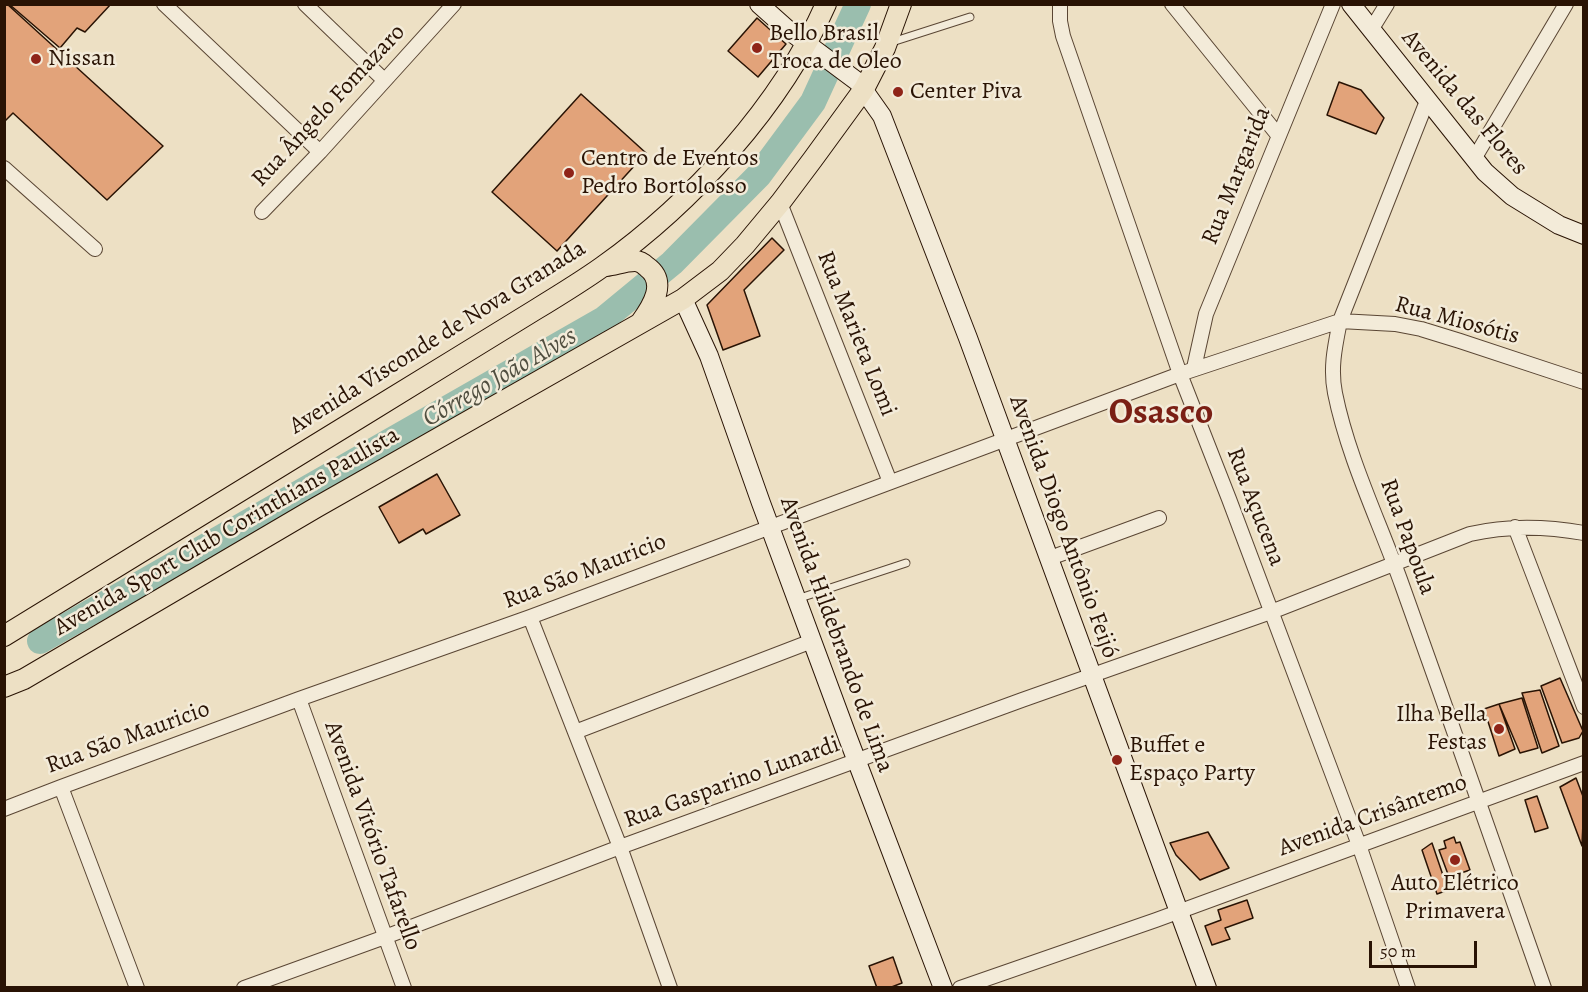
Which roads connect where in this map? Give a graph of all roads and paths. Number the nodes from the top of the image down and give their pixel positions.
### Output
1 (164, 4) edge
2 (305, 4) edge
3 (759, 4) edge
4 (826, 4) edge
5 (901, 4) edge
6 (1060, 4) edge
7 (1172, 4) edge
8 (1332, 4) edge
9 (1351, 4) edge
10 (1387, 4) edge
11 (1566, 4) edge
12 (454, 5) edge
13 (970, 17) dead end
14 (1371, 30) junction
15 (887, 44) junction
16 (807, 45) junction
17 (384, 80) junction
18 (861, 86) junction
19 (1427, 101) junction
20 (1278, 135) junction
21 (320, 152) junction
22 (1474, 159) junction
23 (4, 168) edge
24 (780, 203) junction
25 (262, 212) dead end
26 (1584, 235) edge
27 (95, 249) dead end
28 (610, 266) junction
29 (683, 299) junction
30 (645, 317) junction
31 (1340, 321) junction
32 (1194, 368) junction
33 (1180, 374) junction
34 (1584, 382) edge
35 (1005, 440) junction
36 (890, 482) junction
37 (1159, 518) dead end
38 (770, 527) junction
39 (1515, 527) junction
40 (1584, 533) edge
41 (1050, 558) junction
42 (906, 563) dead end
43 (1394, 564) junction
44 (797, 598) junction
45 (48, 609) junction
46 (1271, 612) junction
47 (530, 617) junction
48 (4, 619) edge
49 (4, 636) edge
50 (812, 641) junction
51 (1092, 674) junction
52 (24, 679) junction
53 (4, 687) edge
54 (4, 695) edge
55 (299, 699) junction
56 (1584, 707) edge
57 (575, 732) junction
58 (857, 761) junction
59 (1584, 763) edge
60 (61, 787) junction
61 (1479, 801) junction
62 (4, 809) edge
63 (1359, 845) junction
64 (620, 847) junction
65 (1179, 911) junction
66 (385, 937) junction
67 (137, 987) edge
68 (244, 987) edge
69 (404, 987) edge
70 (670, 987) edge
71 (944, 987) edge
72 (960, 987) edge
73 (1207, 987) edge
74 (1408, 987) edge
75 (1544, 987) edge

1 - 21 street
2 - 17 street
3 - 16 main road, Avenida Diogo Antônio Feijó
4 - 16 main road, Avenida Visconde de Nova Granada
5 - 15 main road, Avenida Sport Club Corinthians Paulista
6 - 33 street, Rua Açucena
7 - 20 street
8 - 20 street, Rua Margarida
9 - 14 main road, Avenida das Flores
10 - 14 street
11 - 22 street
12 - 17 street, Rua Ângelo Fomazaro
13 - 15 lane
14 - 19 main road, Avenida das Flores
15 - 18 main road, Avenida Sport Club Corinthians Paulista
16 - 18 main road, Avenida Diogo Antônio Feijó
16 - 28 main road, Avenida Visconde de Nova Granada
17 - 21 street, Rua Ângelo Fomazaro
18 - 24 main road, Avenida Sport Club Corinthians Paulista
18 - 35 main road, Avenida Diogo Antônio Feijó
19 - 22 main road, Avenida das Flores
19 - 31 street, Rua Papoula
20 - 32 street, Rua Margarida
21 - 25 street, Rua Ângelo Fomazaro
22 - 26 main road, Avenida das Flores
23 - 27 street
24 - 29 main road, Avenida Sport Club Corinthians Paulista
24 - 36 street, Rua Marieta Lomi
28 - 30 main road
28 - 45 main road, Avenida Visconde de Nova Granada
29 - 30 main road, Avenida Sport Club Corinthians Paulista
29 - 38 main road, Avenida Hildebrando de Lima
30 - 52 main road, Avenida Sport Club Corinthians Paulista
31 - 32 street, Rua Miosótis
31 - 34 street, Rua Miosótis
31 - 43 street, Rua Papoula
32 - 33 street, Rua Miosótis
33 - 35 street, Rua São Mauricio
33 - 46 street, Rua Açucena
35 - 36 street, Rua São Mauricio
35 - 41 main road, Avenida Diogo Antônio Feijó
36 - 38 street, Rua São Mauricio
37 - 41 street
38 - 44 main road, Avenida Hildebrando de Lima
38 - 47 street, Rua São Mauricio
39 - 40 street, Rua Gasparino Lunardi
39 - 43 street, Rua Gasparino Lunardi
39 - 56 street
41 - 51 main road, Avenida Diogo Antônio Feijó
42 - 44 lane
43 - 46 street, Rua Gasparino Lunardi
43 - 61 street, Rua Papoula
44 - 50 main road, Avenida Hildebrando de Lima
45 - 48 main road
45 - 49 main road, Avenida Visconde de Nova Granada
46 - 51 street, Rua Gasparino Lunardi
46 - 63 street, Rua Açucena
47 - 55 street, Rua São Mauricio
47 - 57 street
50 - 57 street
50 - 58 main road, Avenida Hildebrando de Lima
51 - 58 street, Rua Gasparino Lunardi
51 - 65 main road, Avenida Diogo Antônio Feijó
52 - 53 main road, Avenida Sport Club Corinthians Paulista
52 - 54 main road
55 - 60 street, Rua São Mauricio
55 - 66 street, Avenida Vitório Tafarello
57 - 64 street
58 - 64 street, Rua Gasparino Lunardi
58 - 71 main road, Avenida Hildebrando de Lima
59 - 61 street, Avenida Crisântemo
60 - 62 street, Rua São Mauricio
60 - 67 street
61 - 63 street, Avenida Crisântemo
61 - 75 street, Rua Papoula
63 - 65 street, Avenida Crisântemo
63 - 74 street, Rua Açucena
64 - 66 street, Rua Gasparino Lunardi
64 - 70 street
65 - 72 street, Avenida Crisântemo
65 - 73 main road, Avenida Diogo Antônio Feijó
66 - 68 street, Rua Gasparino Lunardi
66 - 69 street, Avenida Vitório Tafarello

